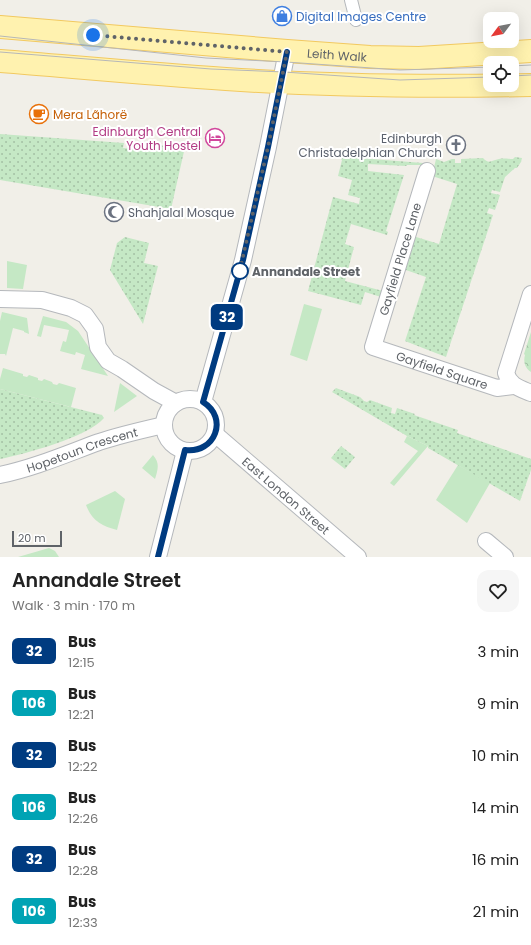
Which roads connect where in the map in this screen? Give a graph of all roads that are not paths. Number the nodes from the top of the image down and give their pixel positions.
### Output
1 (351, 0) edge
2 (356, 20) dead end
3 (0, 27) edge
4 (531, 51) edge
5 (287, 52) junction
6 (0, 60) edge
7 (281, 82) junction
8 (531, 85) edge
9 (427, 171) dead end
10 (531, 294) edge
11 (0, 299) edge
12 (373, 347) joint
13 (513, 386) junction
14 (531, 394) edge
15 (203, 402) junction
16 (176, 403) junction
17 (164, 425) junction
18 (215, 434) junction
19 (185, 450) junction
20 (0, 475) edge
21 (486, 541) dead end
22 (158, 557) edge
23 (358, 557) edge
24 (505, 557) edge

1 - 2 street
3 - 5 main road, Leith Walk
4 - 5 main road, Leith Walk
5 - 7 street
6 - 7 main road
7 - 8 main road
7 - 15 street
9 - 12 street, Gayfield Place Lane
10 - 13 street, Gayfield Square
11 - 16 street
12 - 13 street, Gayfield Square
13 - 14 street, Gayfield Square
15 - 16 street
15 - 18 street
16 - 17 street
17 - 19 street
17 - 20 street, Hopetoun Crescent
18 - 19 street
18 - 23 street, East London Street
19 - 22 street
21 - 24 street

